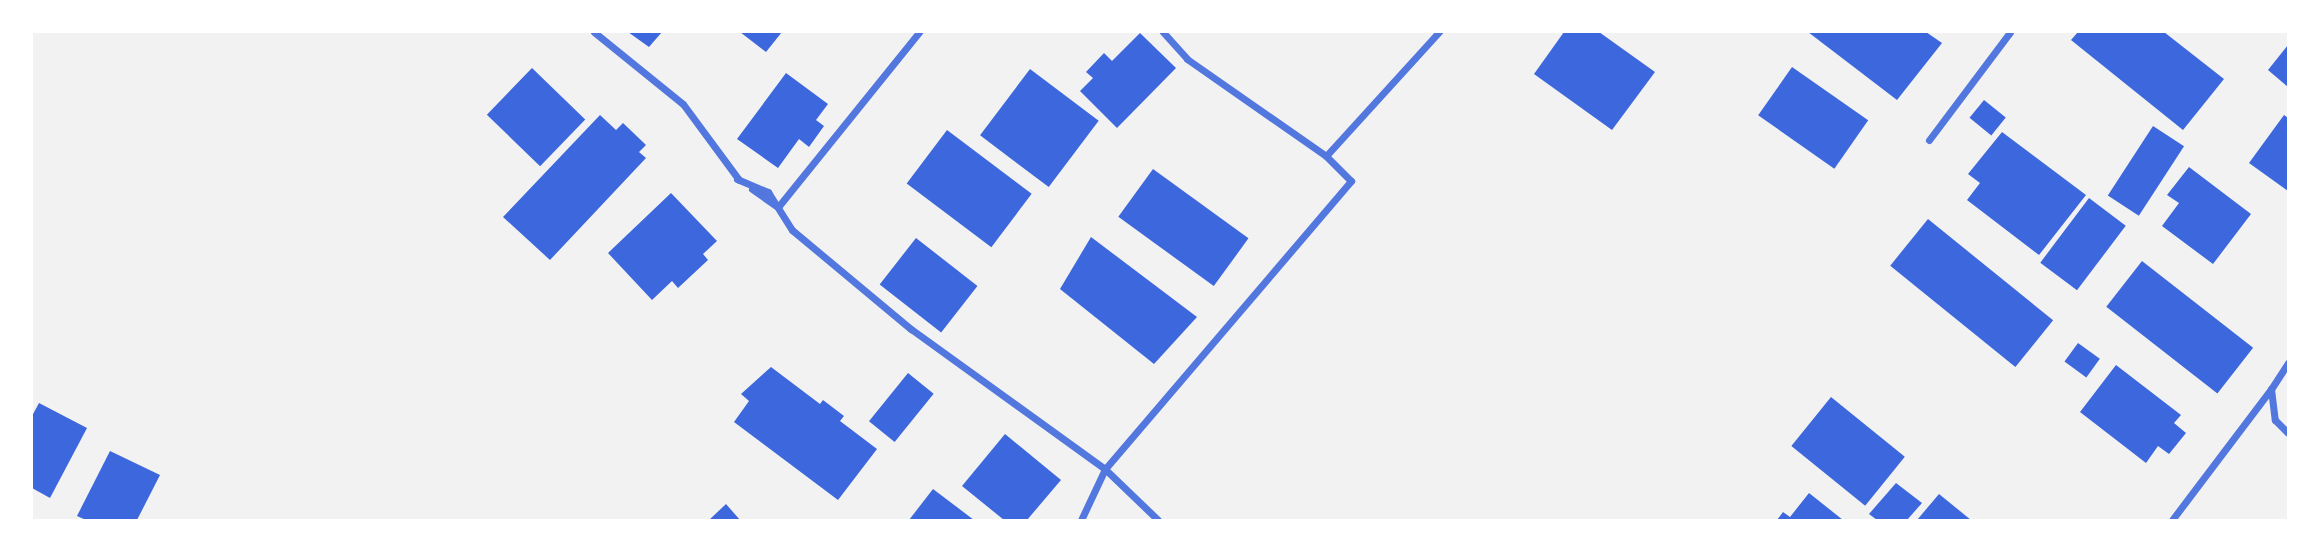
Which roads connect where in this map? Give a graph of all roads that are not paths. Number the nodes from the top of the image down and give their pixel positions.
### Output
1 (594, 32) edge
2 (919, 32) edge
3 (1163, 32) edge
4 (1439, 32) edge
5 (2010, 32) edge
6 (1929, 140) dead end
7 (1326, 156) junction
8 (737, 179) junction
9 (2288, 363) edge
10 (2271, 389) junction
11 (2288, 433) edge
12 (1105, 469) junction
13 (1081, 520) edge
14 (1158, 520) edge
15 (2172, 520) edge

1 - 8 street
2 - 8 street
3 - 7 street
4 - 7 street
5 - 6 street
7 - 12 street
8 - 12 street
9 - 10 street
10 - 11 street
10 - 15 street
12 - 13 street
12 - 14 street

